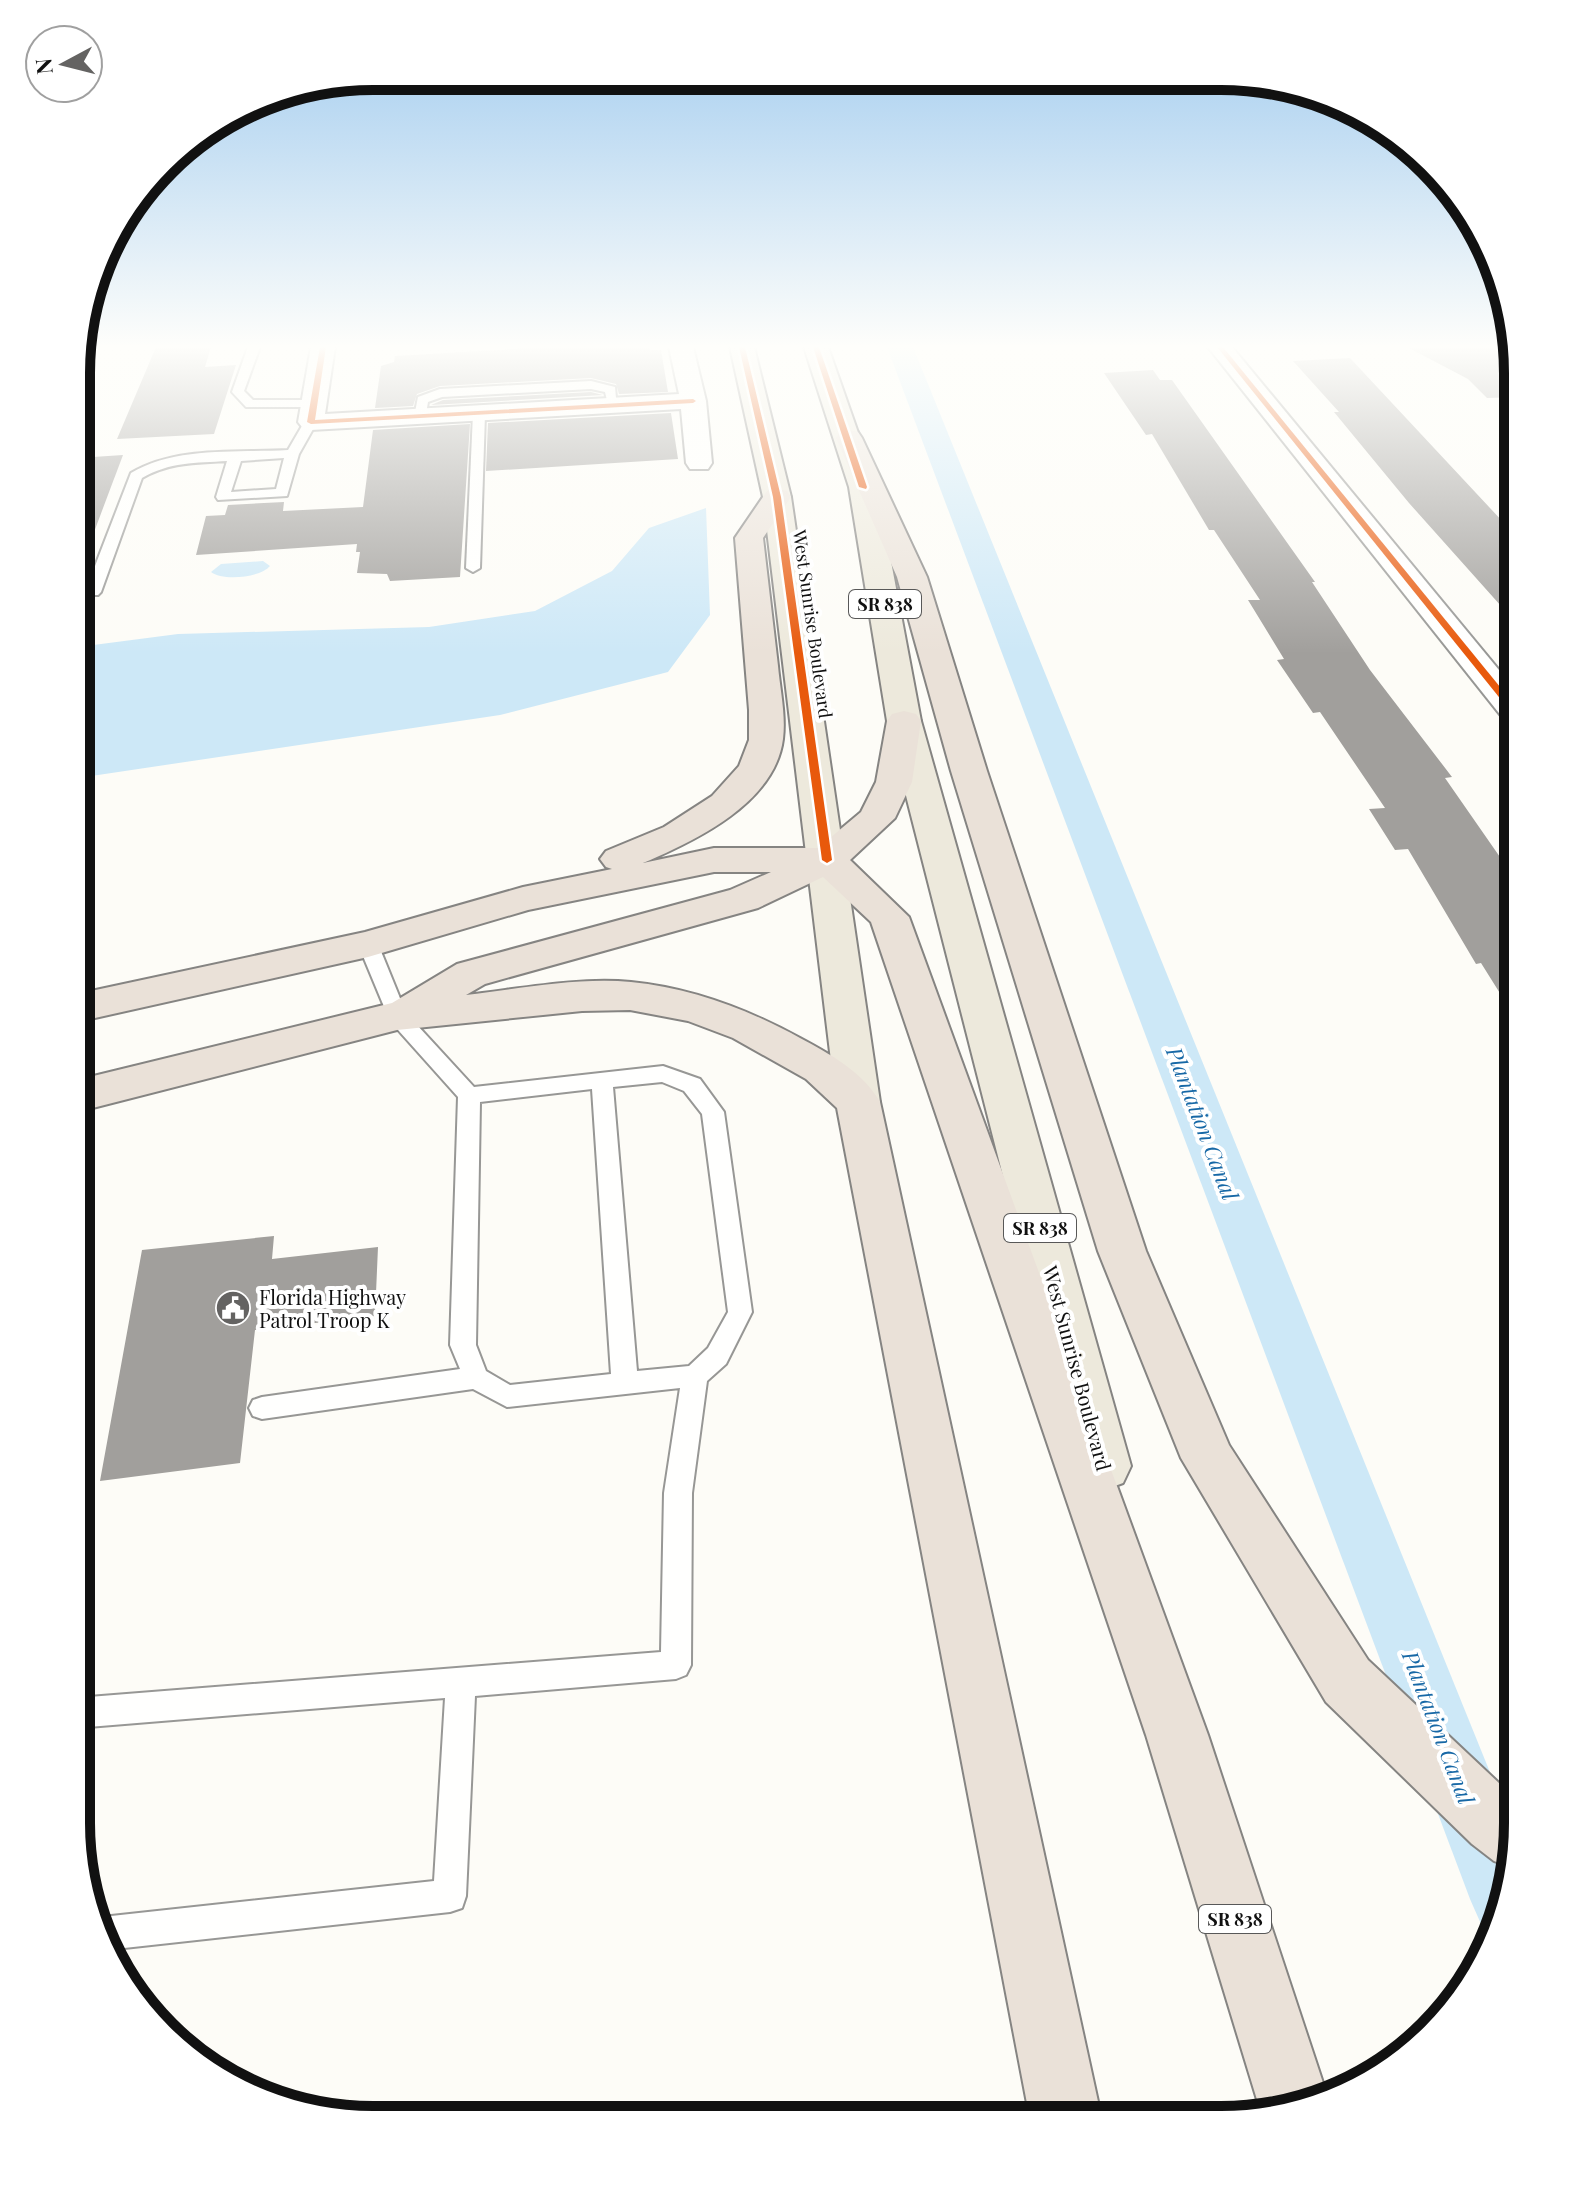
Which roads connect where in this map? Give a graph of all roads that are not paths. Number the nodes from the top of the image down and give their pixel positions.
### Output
1 (294, 449) edge
2 (478, 449) edge
3 (698, 449) edge
4 (766, 449) edge
5 (852, 449) edge
6 (854, 449) edge
7 (1303, 449) edge
8 (292, 454) junction
9 (235, 457) junction
10 (699, 463) dead end
11 (777, 497) junction
12 (473, 568) dead end
13 (93, 592) dead end
14 (1504, 697) edge
15 (904, 721) junction
16 (827, 860) junction
17 (523, 899) junction
18 (368, 944) junction
19 (90, 1005) edge
20 (397, 1016) junction
21 (602, 1080) junction
22 (90, 1093) edge
23 (469, 1095) junction
24 (858, 1102) junction
25 (695, 1376) junction
26 (476, 1378) junction
27 (625, 1383) junction
28 (262, 1408) dead end
29 (461, 1682) junction
30 (90, 1712) edge
31 (1177, 1735) junction
32 (1503, 1828) edge
33 (113, 1933) edge
34 (1292, 2097) edge
35 (1063, 2106) edge

1 - 8 lane
2 - 12 lane
3 - 10 street
4 - 11 main road, West Sunrise Boulevard
5 - 15 main road, West Sunrise Boulevard / SR 838
6 - 32 highway
7 - 14 street
8 - 9 lane
8 - 9 lane
9 - 13 lane
11 - 16 main road, West Sunrise Boulevard
11 - 17 highway
15 - 16 highway
15 - 31 main road, West Sunrise Boulevard / SR 838
16 - 17 highway
16 - 20 highway
16 - 24 main road, West Sunrise Boulevard
16 - 31 highway
17 - 18 highway
18 - 19 highway
18 - 20 lane
20 - 22 highway
20 - 23 lane
20 - 24 highway
21 - 23 lane
21 - 25 lane
21 - 27 lane
23 - 26 lane
24 - 35 highway, West Sunrise Boulevard
25 - 27 lane
25 - 29 lane
26 - 27 lane
26 - 28 lane
29 - 30 lane
29 - 33 lane
31 - 34 highway, West Sunrise Boulevard / SR 838

